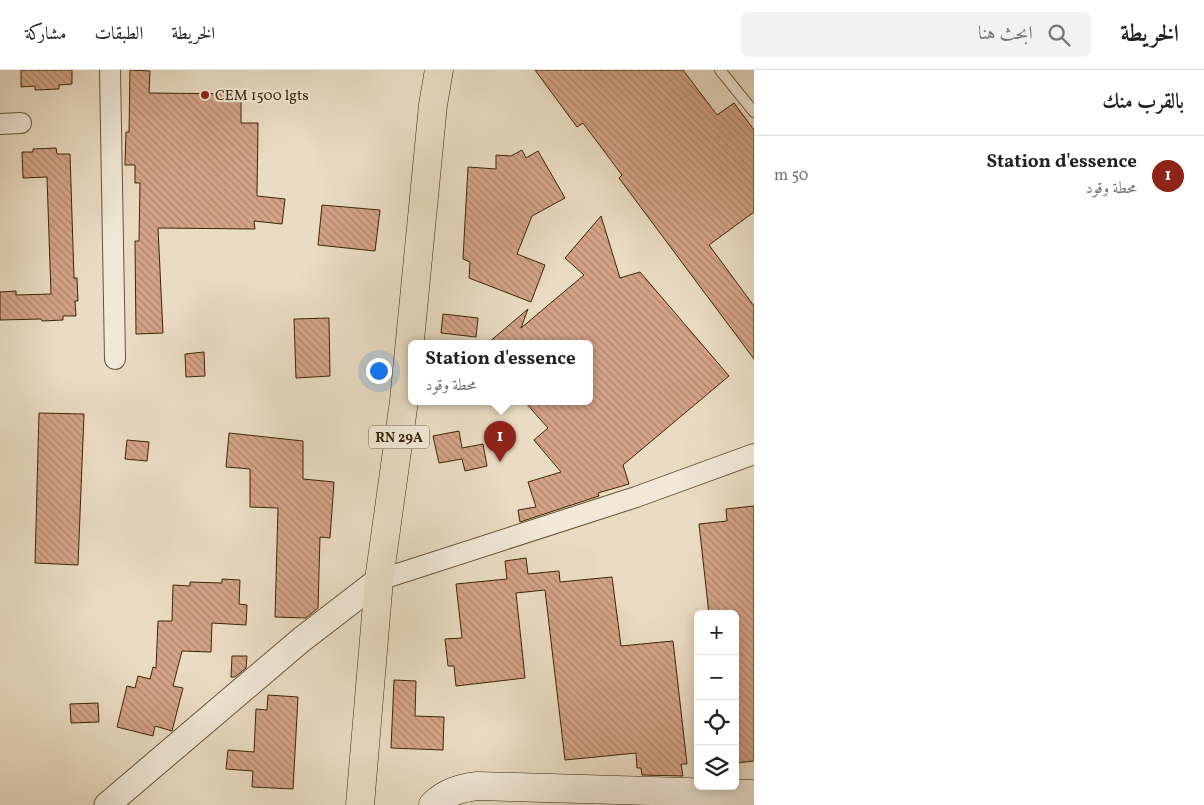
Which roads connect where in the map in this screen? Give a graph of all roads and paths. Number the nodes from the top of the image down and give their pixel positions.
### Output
1 (110, 70) edge
2 (422, 70) edge
3 (439, 70) edge
4 (720, 70) edge
5 (433, 105) junction
6 (754, 112) edge
7 (0, 124) edge
8 (22, 124) dead end
9 (410, 340) edge
10 (115, 359) dead end
11 (408, 360) edge
12 (754, 454) edge
13 (379, 580) junction
14 (754, 794) edge
15 (107, 805) edge
16 (360, 805) edge
17 (433, 805) edge

1 - 10 street
2 - 5 main road
3 - 5 main road, RN 29A
4 - 6 lane
5 - 9 main road, RN 29A
7 - 8 street
11 - 13 main road, RN 29A
12 - 13 street
13 - 15 street
13 - 16 main road, RN 29A
14 - 17 main road

